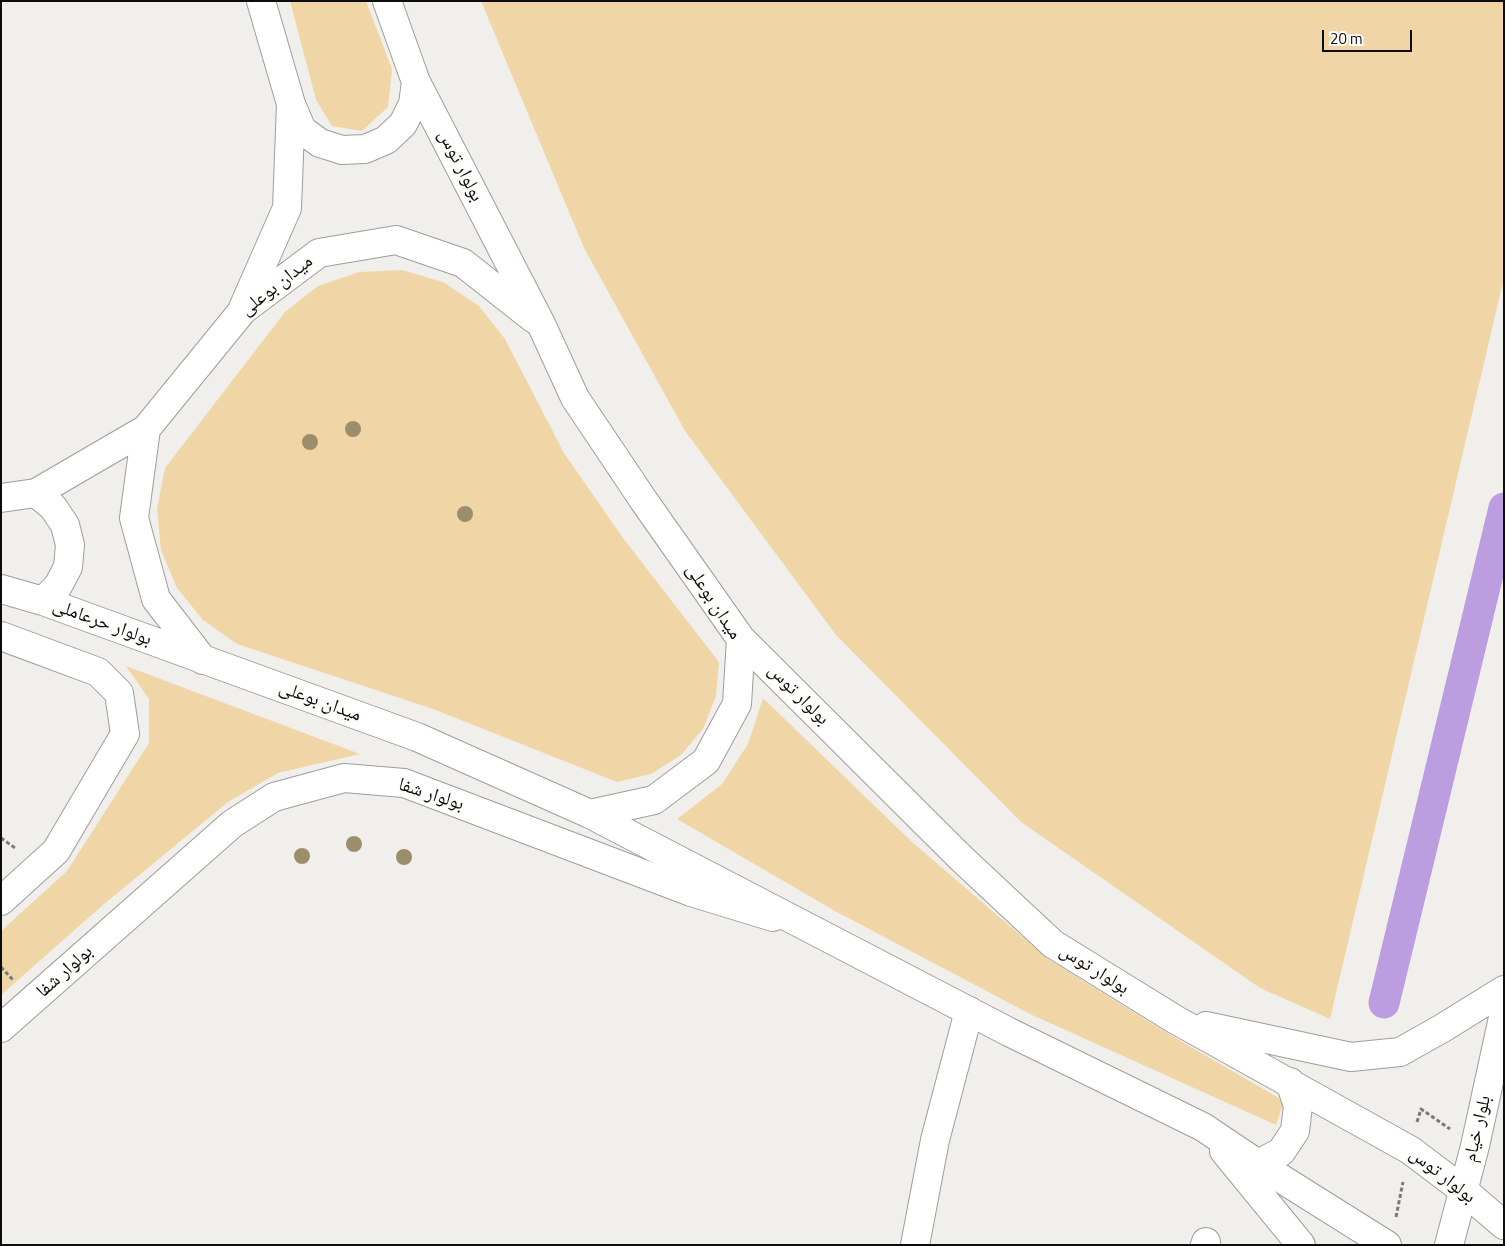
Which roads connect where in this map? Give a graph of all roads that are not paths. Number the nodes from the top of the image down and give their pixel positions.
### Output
1 (261, 1) edge
2 (387, 1) edge
3 (416, 82) junction
4 (291, 104) junction
5 (243, 310) junction
6 (542, 326) junction
7 (146, 429) junction
8 (36, 493) junction
9 (1, 498) edge
10 (1, 589) edge
11 (43, 601) junction
12 (1, 636) edge
13 (741, 639) junction
14 (203, 660) junction
15 (590, 814) junction
16 (1, 901) edge
17 (808, 928) junction
18 (1504, 990) edge
19 (969, 1011) junction
20 (1504, 1013) edge
21 (1176, 1020) junction
22 (1, 1028) edge
23 (1290, 1082) junction
24 (1204, 1127) junction
25 (1258, 1164) junction
26 (1463, 1190) junction
27 (1504, 1225) edge
28 (915, 1245) edge
29 (1301, 1245) edge
30 (1387, 1245) edge
31 (1449, 1245) edge

1 - 4 main road
2 - 3 main road, بولوار توس
3 - 4 main road
3 - 6 main road, بولوار توس
4 - 5 main road
5 - 6 main road, میدان بوعلی
5 - 7 main road, میدان بوعلی
6 - 13 main road, میدان بوعلی
7 - 8 main road
7 - 14 main road
8 - 9 main road
8 - 11 main road
10 - 11 main road, بولوار حرعاملی
11 - 14 main road, بولوار حرعاملی
12 - 16 main road
13 - 15 main road, میدان بوعلی
13 - 21 main road, بولوار توس
14 - 15 main road, میدان بوعلی
15 - 17 main road
17 - 19 main road
17 - 22 main road, بولوار شفا
18 - 21 main road
19 - 24 main road
19 - 28 main road
20 - 26 main road, بلوار خیام
21 - 23 main road, بولوار توس
23 - 25 main road
23 - 26 main road, بولوار توس
24 - 25 main road
24 - 29 main road
25 - 30 main road
26 - 27 main road, بولوار توس
26 - 31 main road, بلوار خیام

